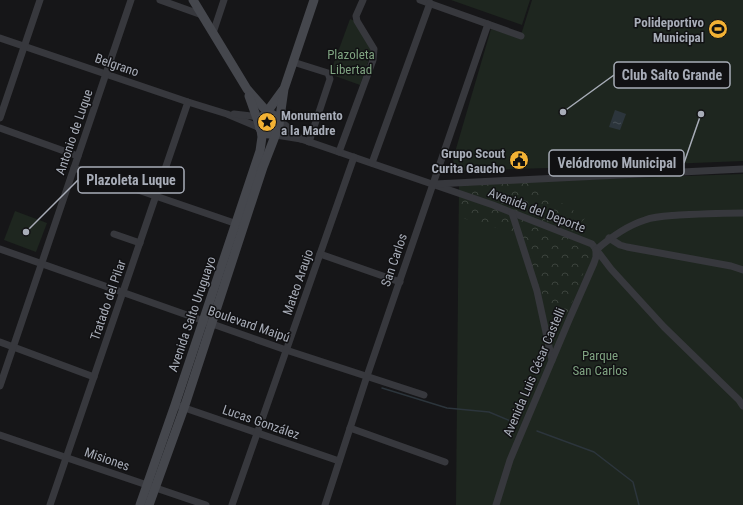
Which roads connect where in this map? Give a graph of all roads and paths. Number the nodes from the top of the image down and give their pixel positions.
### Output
1 (40, 0) edge
2 (131, 0) edge
3 (160, 0) edge
4 (193, 0) edge
5 (224, 0) edge
6 (314, 0) edge
7 (363, 0) edge
8 (420, 0) edge
9 (430, 4) junction
10 (202, 15) junction
11 (488, 24) junction
12 (213, 34) junction
13 (521, 36) dead end
14 (0, 38) edge
15 (24, 46) junction
16 (293, 62) junction
17 (106, 74) junction
18 (284, 89) junction
19 (188, 102) junction
20 (228, 114) junction
21 (0, 118) edge
22 (268, 123) junction
23 (0, 128) edge
24 (301, 139) junction
25 (309, 142) junction
26 (339, 152) junction
27 (78, 156) junction
28 (354, 157) junction
29 (372, 163) junction
30 (74, 168) junction
31 (743, 169) edge
32 (433, 184) junction
33 (156, 196) junction
34 (512, 213) junction
35 (743, 213) edge
36 (240, 225) junction
37 (114, 234) dead end
38 (609, 238) junction
39 (140, 243) junction
40 (0, 249) edge
41 (596, 250) junction
42 (320, 254) junction
43 (41, 264) junction
44 (743, 270) edge
45 (400, 282) junction
46 (124, 292) junction
47 (207, 322) junction
48 (0, 342) edge
49 (13, 347) junction
50 (286, 350) junction
51 (552, 360) junction
52 (368, 376) junction
53 (94, 377) junction
54 (0, 386) edge
55 (424, 395) dead end
56 (180, 406) junction
57 (743, 406) edge
58 (350, 428) junction
59 (258, 434) junction
60 (0, 435) edge
61 (66, 458) junction
62 (339, 461) junction
63 (445, 462) dead end
64 (151, 487) junction
65 (50, 505) edge
66 (140, 505) edge
67 (149, 505) edge
68 (206, 505) edge
69 (232, 505) edge
70 (325, 505) edge
71 (496, 505) edge

1 - 15 street
2 - 17 street, Antonio de Luque
3 - 10 street
4 - 10 main road
5 - 12 street
6 - 16 main road, Avenida Salto Uruguayo
7 - 26 street
8 - 9 street
9 - 11 street
9 - 29 street
10 - 12 main road
11 - 13 street
11 - 32 street, San Carlos
12 - 22 main road
14 - 15 street, Belgrano
15 - 17 street, Belgrano
15 - 21 street
16 - 18 main road, Avenida Salto Uruguayo
16 - 25 street
17 - 19 street, Belgrano
17 - 27 street, Antonio de Luque
18 - 22 main road, Avenida Salto Uruguayo
18 - 22 main road, Avenida Salto Uruguayo
19 - 20 street, Belgrano
19 - 33 street, Tratado del Pilar
20 - 22 street, Belgrano
20 - 22 street, Belgrano
22 - 24 street, Belgrano
22 - 24 street, Belgrano
22 - 36 main road, Avenida Salto Uruguayo
22 - 36 main road, Avenida Salto Uruguayo
23 - 27 street
24 - 25 street, Belgrano
25 - 26 street, Belgrano
26 - 28 street, Belgrano
27 - 30 street, Antonio de Luque
28 - 29 street, Belgrano
28 - 42 street, Mateo Araujo
29 - 32 street, Belgrano
30 - 33 street
30 - 43 street, Antonio de Luque
31 - 32 street
32 - 34 street, Avenida del Deporte
32 - 45 street, San Carlos
33 - 36 street
33 - 39 street, Tratado del Pilar
34 - 41 street, Avenida del Deporte
34 - 51 street
35 - 38 street
36 - 47 main road, Avenida Salto Uruguayo
37 - 39 street
38 - 41 street
38 - 44 street
39 - 46 street, Tratado del Pilar
40 - 43 street, Boulevard Maipú
41 - 51 street, Avenida Luis César Castelli
41 - 57 street, Avenida del Deporte
42 - 45 street
42 - 50 street, Mateo Araujo
43 - 46 street, Boulevard Maipú
43 - 49 street, Antonio de Luque
45 - 52 street, San Carlos
46 - 47 street, Boulevard Maipú
46 - 53 street, Tratado del Pilar
47 - 50 street, Boulevard Maipú
47 - 56 main road, Avenida Salto Uruguayo
48 - 49 street
49 - 53 street
49 - 54 street, Antonio de Luque
50 - 52 street, Boulevard Maipú
50 - 59 street, Mateo Araujo
51 - 71 street, Avenida Luis César Castelli
52 - 55 street, Boulevard Maipú
52 - 58 street, San Carlos
53 - 61 street, Tratado del Pilar
56 - 59 street, Lucas González
56 - 64 main road, Avenida Salto Uruguayo
58 - 62 street, San Carlos
58 - 63 street
59 - 62 street, Lucas González
59 - 69 street, Mateo Araujo
60 - 61 street, Misiones
61 - 64 street, Misiones
61 - 65 street, Tratado del Pilar
62 - 70 street, San Carlos
64 - 66 main road, Avenida Salto Uruguayo
64 - 67 main road, Avenida Salto Uruguayo
64 - 68 street, Misiones

